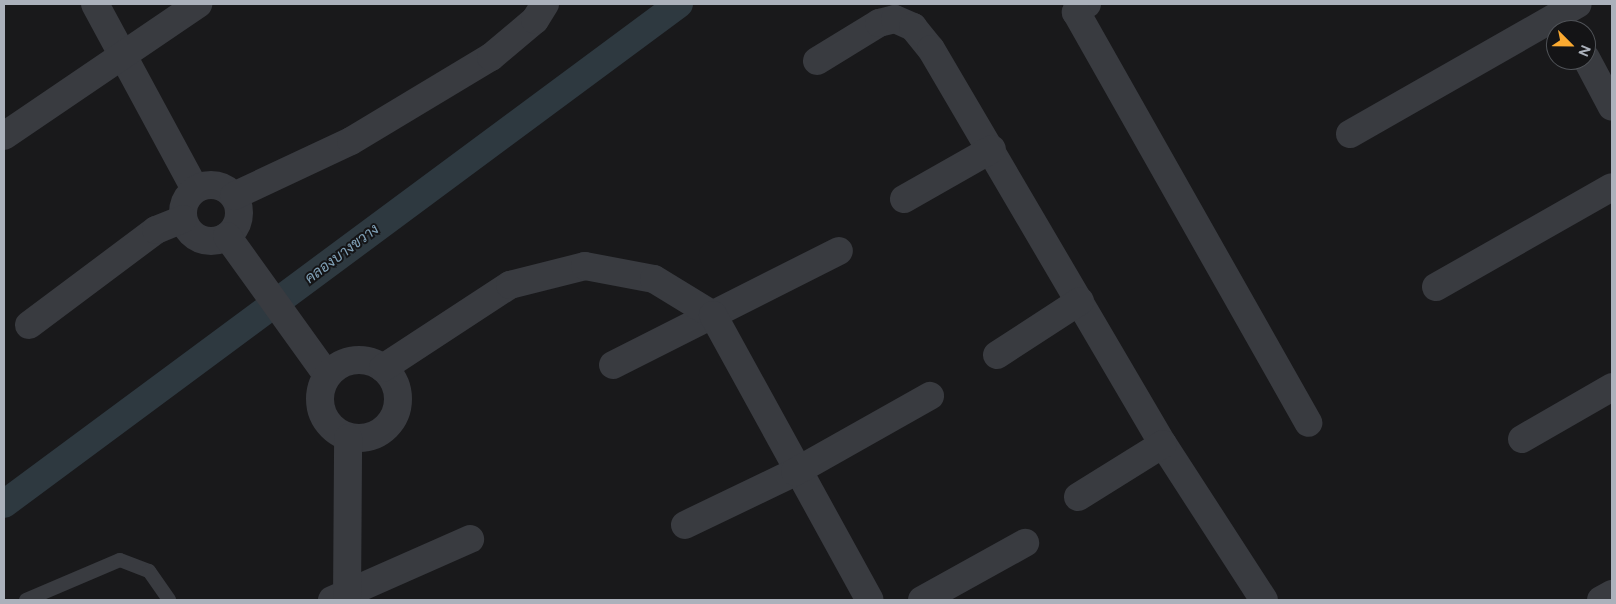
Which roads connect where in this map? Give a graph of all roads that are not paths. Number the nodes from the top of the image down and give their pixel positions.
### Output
1 (95, 4) edge
2 (198, 4) edge
3 (545, 4) edge
4 (1078, 6) edge
5 (1567, 13) edge
6 (124, 52) junction
7 (817, 61) dead end
8 (1592, 70) edge
9 (1612, 108) edge
10 (1350, 134) dead end
11 (4, 136) edge
12 (992, 149) junction
13 (1612, 187) edge
14 (195, 190) junction
15 (234, 196) junction
16 (904, 199) dead end
17 (183, 219) junction
18 (227, 236) junction
19 (839, 251) dead end
20 (1436, 287) dead end
21 (1080, 301) junction
22 (713, 315) junction
23 (29, 325) dead end
24 (997, 355) dead end
25 (613, 365) dead end
26 (383, 368) junction
27 (327, 375) junction
28 (1612, 387) edge
29 (930, 396) dead end
30 (1309, 423) dead end
31 (348, 438) junction
32 (1522, 439) dead end
33 (1163, 444) junction
34 (796, 472) junction
35 (1078, 497) dead end
36 (685, 525) dead end
37 (470, 539) dead end
38 (1025, 543) dead end
39 (1612, 594) edge
40 (1253, 597) edge
41 (342, 598) edge
42 (26, 600) edge
43 (169, 600) edge
44 (870, 600) edge
45 (922, 600) edge
46 (1601, 600) edge

1 - 6 street
2 - 6 street
3 - 15 street
4 - 30 street
5 - 10 street
6 - 11 street
6 - 14 street
7 - 12 street
8 - 9 street
12 - 16 street
12 - 21 street
13 - 20 street
14 - 15 street
14 - 17 street
15 - 18 street
17 - 18 street
17 - 23 street
18 - 27 street
19 - 22 street
21 - 24 street
21 - 33 street
22 - 25 street
22 - 26 street
22 - 34 street
26 - 27 street
26 - 31 street
27 - 31 street
28 - 32 street
29 - 34 street
31 - 41 street
33 - 35 street
33 - 40 street
34 - 36 street
34 - 44 street
37 - 41 street
38 - 45 street
39 - 46 street
42 - 43 lane

